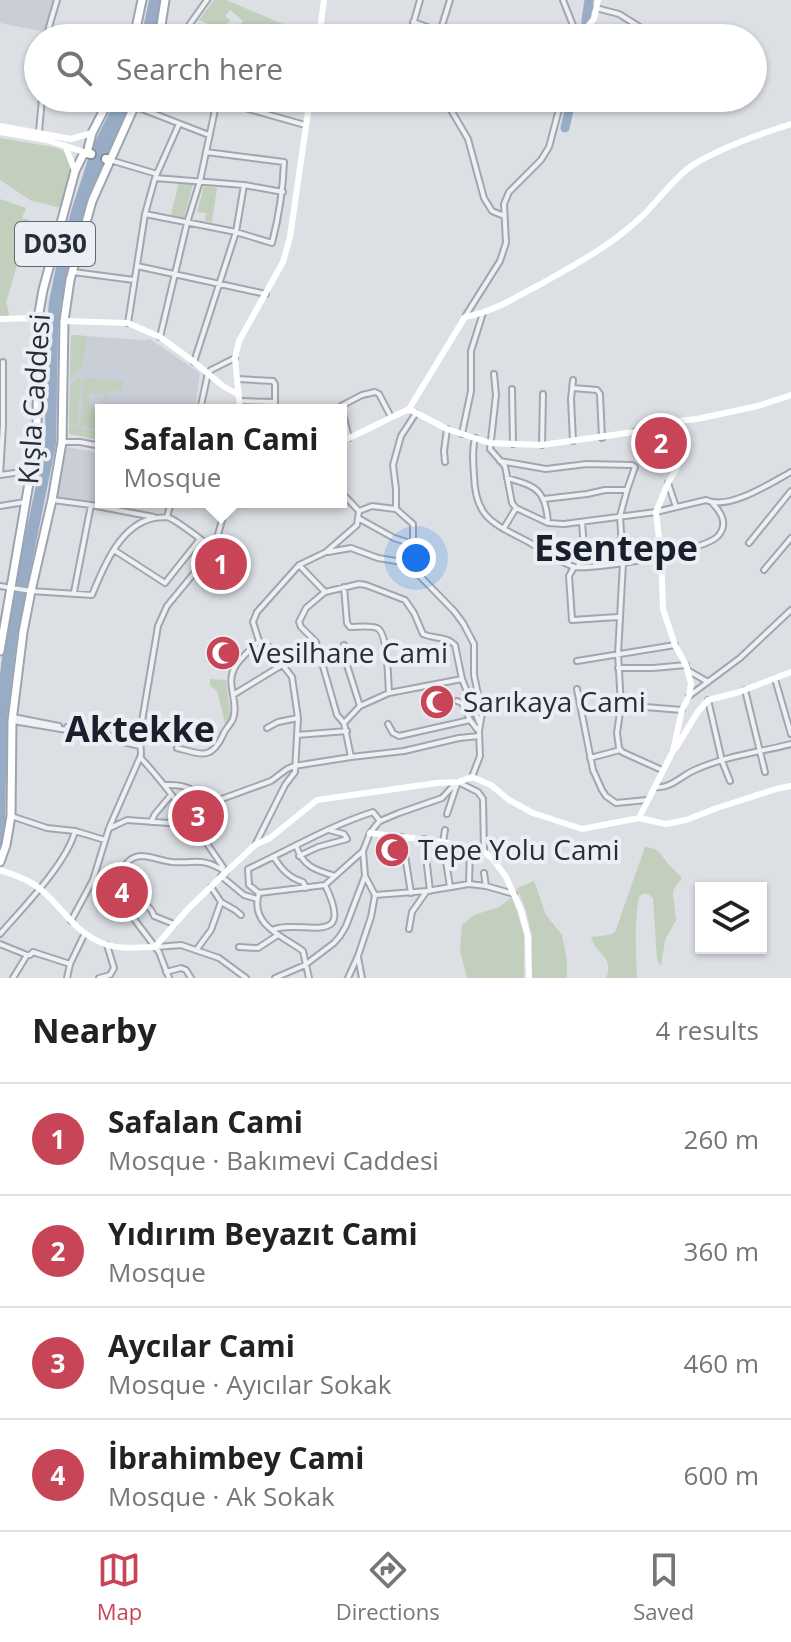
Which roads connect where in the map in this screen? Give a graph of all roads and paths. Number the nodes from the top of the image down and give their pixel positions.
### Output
1 (57, 0) edge
2 (131, 0) edge
3 (165, 0) edge
4 (207, 0) edge
5 (324, 0) edge
6 (420, 0) edge
7 (450, 0) edge
8 (563, 0) edge
9 (142, 2) edge
10 (597, 4) edge
11 (413, 22) joint
12 (50, 24) edge
13 (137, 24) edge
14 (161, 24) edge
15 (190, 24) edge
16 (321, 24) edge
17 (419, 24) edge
18 (443, 24) edge
19 (572, 24) edge
20 (590, 24) edge
21 (635, 24) edge
22 (41, 112) edge
23 (103, 112) edge
24 (131, 112) edge
25 (156, 112) edge
26 (214, 112) edge
27 (259, 112) edge
28 (307, 112) edge
29 (452, 112) edge
30 (558, 112) edge
31 (179, 124) junction
32 (791, 124) edge
33 (305, 125) junction
34 (0, 129) edge
35 (92, 133) junction
36 (209, 135) junction
37 (39, 136) junction
38 (65, 145) junction
39 (206, 152) junction
40 (89, 153) junction
41 (108, 160) junction
42 (75, 171) junction
43 (156, 176) junction
44 (200, 181) junction
45 (244, 185) junction
46 (283, 192) junction
47 (145, 214) junction
48 (504, 216) junction
49 (187, 223) junction
50 (236, 232) junction
51 (137, 266) junction
52 (72, 272) junction
53 (175, 274) junction
54 (134, 280) junction
55 (219, 283) junction
56 (266, 294) junction
57 (483, 313) junction
58 (465, 317) junction
59 (38, 318) junction
60 (0, 319) edge
61 (64, 321) junction
62 (128, 323) junction
63 (160, 337) junction
64 (235, 358) junction
65 (3, 362) dead end
66 (194, 362) junction
67 (208, 373) junction
68 (494, 374) dead end
69 (238, 379) junction
70 (573, 380) dead end
71 (573, 388) junction
72 (512, 389) dead end
73 (543, 394) dead end
74 (791, 395) edge
75 (240, 398) junction
76 (275, 402) joint
77 (201, 404) edge
78 (240, 404) edge
79 (345, 404) edge
80 (409, 409) junction
81 (416, 413) junction
82 (391, 417) junction
83 (668, 422) junction
84 (447, 429) junction
85 (347, 430) edge
86 (634, 432) junction
87 (462, 434) junction
88 (349, 438) joint
89 (475, 438) junction
90 (602, 438) junction
91 (573, 441) junction
92 (62, 442) junction
93 (490, 443) junction
94 (513, 444) junction
95 (95, 445) edge
96 (542, 445) junction
97 (674, 450) junction
98 (500, 461) junction
99 (445, 462) dead end
100 (31, 470) junction
101 (791, 472) edge
102 (0, 475) edge
103 (507, 478) junction
104 (668, 483) junction
105 (627, 490) junction
106 (791, 491) edge
107 (347, 498) edge
108 (544, 499) junction
109 (52, 500) junction
110 (27, 501) junction
111 (712, 504) junction
112 (91, 505) junction
113 (0, 506) edge
114 (95, 506) edge
115 (676, 507) junction
116 (106, 508) edge
117 (169, 508) edge
118 (225, 508) edge
119 (516, 508) junction
120 (396, 509) junction
121 (359, 511) junction
122 (656, 512) junction
123 (620, 516) junction
124 (167, 517) junction
125 (157, 518) junction
126 (358, 518) junction
127 (582, 522) junction
128 (548, 523) junction
129 (504, 528) junction
130 (791, 538) edge
131 (200, 539) junction
132 (749, 543) dead end
133 (413, 544) junction
134 (622, 548) junction
135 (214, 549) junction
136 (418, 549) dead end
137 (584, 549) junction
138 (114, 550) junction
139 (326, 552) junction
140 (661, 556) junction
141 (623, 563) junction
142 (299, 565) junction
143 (576, 567) junction
144 (764, 570) dead end
145 (0, 586) edge
146 (11, 587) junction
147 (344, 587) junction
148 (31, 591) junction
149 (74, 592) junction
150 (325, 592) junction
151 (791, 610) edge
152 (618, 617) junction
153 (2, 624) edge
154 (259, 641) junction
155 (344, 645) dead end
156 (675, 645) junction
157 (0, 651) edge
158 (618, 654) junction
159 (320, 660) junction
160 (577, 661) dead end
161 (282, 665) junction
162 (687, 667) junction
163 (618, 668) junction
164 (791, 672) edge
165 (462, 679) junction
166 (775, 679) junction
167 (708, 682) junction
168 (577, 689) dead end
169 (745, 690) junction
170 (389, 693) junction
171 (233, 695) junction
172 (689, 696) junction
173 (708, 700) junction
174 (457, 701) dead end
175 (621, 705) junction
176 (360, 706) junction
177 (682, 710) junction
178 (298, 718) junction
179 (12, 719) junction
180 (470, 720) junction
181 (344, 723) junction
182 (388, 724) dead end
183 (479, 724) junction
184 (267, 728) dead end
185 (347, 731) junction
186 (479, 734) junction
187 (791, 734) edge
188 (297, 735) junction
189 (140, 744) junction
190 (791, 744) edge
191 (177, 748) dead end
192 (620, 750) junction
193 (673, 751) junction
194 (760, 752) junction
195 (140, 757) junction
196 (351, 757) junction
197 (590, 758) junction
198 (722, 761) junction
199 (294, 766) junction
200 (664, 771) junction
201 (765, 772) dead end
202 (472, 777) junction
203 (730, 781) dead end
204 (458, 782) junction
205 (165, 785) junction
206 (791, 786) edge
207 (656, 787) junction
208 (172, 794) junction
209 (649, 801) junction
210 (208, 804) junction
211 (447, 814) dead end
212 (11, 816) junction
213 (189, 817) junction
214 (639, 818) junction
215 (380, 821) junction
216 (151, 822) junction
217 (109, 828) junction
218 (329, 830) junction
219 (445, 830) dead end
220 (75, 831) junction
221 (370, 833) junction
222 (402, 837) junction
223 (424, 839) junction
224 (106, 841) junction
225 (443, 842) junction
226 (255, 845) junction
227 (296, 845) junction
228 (470, 848) junction
229 (363, 851) junction
230 (484, 852) junction
231 (299, 856) junction
232 (274, 857) junction
233 (0, 862) edge
234 (0, 870) edge
235 (484, 873) dead end
236 (223, 874) junction
237 (335, 876) junction
238 (365, 876) junction
239 (93, 880) junction
240 (469, 884) junction
241 (325, 885) junction
242 (486, 886) junction
243 (211, 887) junction
244 (450, 887) junction
245 (306, 888) junction
246 (40, 889) junction
247 (428, 891) junction
248 (259, 893) junction
249 (411, 893) junction
250 (514, 894) junction
251 (375, 895) junction
252 (257, 899) junction
253 (115, 901) junction
254 (121, 902) junction
255 (221, 902) junction
256 (241, 915) dead end
257 (71, 921) junction
258 (174, 924) junction
259 (409, 929) dead end
260 (272, 930) junction
261 (0, 934) edge
262 (84, 935) junction
263 (278, 935) junction
264 (0, 944) edge
265 (107, 945) junction
266 (155, 947) junction
267 (239, 947) dead end
268 (196, 950) junction
269 (27, 955) junction
270 (358, 956) junction
271 (70, 964) junction
272 (305, 965) junction
273 (166, 972) junction
274 (13, 978) edge
275 (67, 978) edge
276 (101, 978) edge
277 (169, 978) edge
278 (191, 978) edge
279 (246, 978) edge
280 (275, 978) edge
281 (309, 978) edge
282 (348, 978) edge
283 (362, 978) edge
284 (529, 978) edge

1 - 12 street
2 - 9 street
3 - 14 main road
4 - 15 street
5 - 16 street
6 - 11 street
7 - 18 street
8 - 19 street
9 - 13 main road
10 - 20 street
10 - 21 street
11 - 17 street
22 - 37 street
23 - 35 main road, Kışla Caddesi
24 - 41 main road
25 - 31 street
26 - 36 street
27 - 33 street
28 - 33 street
29 - 48 street
30 - 48 street
31 - 36 street
31 - 43 street
32 - 57 street
33 - 56 street
34 - 37 street
35 - 37 street
35 - 40 main road, Kışla Caddesi
36 - 39 street
37 - 38 street
38 - 40 street
38 - 42 street
39 - 44 street
39 - 46 street
40 - 41 main road
40 - 42 main road, Kışla Caddesi / D030
41 - 43 street
41 - 52 main road
42 - 59 main road, Kışla Caddesi / D030
43 - 44 street
43 - 47 street
44 - 45 street
44 - 49 street
45 - 46 street
45 - 50 street
46 - 50 street
47 - 49 street
47 - 51 street
48 - 58 street
49 - 50 street
49 - 53 street
50 - 55 street
51 - 53 street
51 - 54 street
52 - 54 street
52 - 61 main road
53 - 55 street
53 - 63 street
54 - 62 street
55 - 56 street
55 - 66 street
56 - 64 street
57 - 58 street
57 - 87 street
58 - 80 street
59 - 60 street
59 - 100 main road, Kışla Caddesi
61 - 62 street
61 - 92 main road
62 - 63 street
63 - 66 street
64 - 67 street
64 - 69 street
65 - 102 street
66 - 67 street
67 - 75 street
67 - 77 street
68 - 93 street
69 - 75 street
69 - 76 street
70 - 71 street
71 - 90 street
71 - 91 street
72 - 94 street
73 - 96 street
74 - 83 street
75 - 76 street
75 - 78 street
79 - 82 street
80 - 81 street
80 - 82 street
81 - 84 street
81 - 120 street
82 - 88 street
83 - 86 street
83 - 97 street
84 - 87 street
84 - 99 street
85 - 88 street
86 - 90 street
86 - 97 street
87 - 89 street
89 - 93 street
89 - 129 street
90 - 91 street
91 - 96 street
92 - 95 street
92 - 109 main road
93 - 94 street
93 - 98 street
94 - 96 street
97 - 104 street
98 - 103 street
98 - 105 street
100 - 102 street
100 - 110 main road, Kışla Caddesi
101 - 111 street
103 - 108 street
103 - 119 street
104 - 115 street
104 - 122 street
105 - 108 street
105 - 123 street
106 - 132 street
107 - 121 street
108 - 128 street
109 - 112 street
109 - 148 main road
110 - 113 street
110 - 146 main road, Kışla Caddesi
111 - 115 street
111 - 140 street
112 - 114 street
112 - 149 street
115 - 122 street
116 - 125 street
117 - 124 street
118 - 135 street
119 - 128 street
119 - 129 street
120 - 121 street
120 - 133 street
121 - 126 street
122 - 123 street
122 - 140 street
123 - 127 street
123 - 134 street
124 - 125 street
124 - 131 street
125 - 138 street
126 - 133 street
126 - 139 street
127 - 128 street
127 - 137 street
129 - 143 street
130 - 144 street
131 - 135 street
131 - 138 street
133 - 136 street
134 - 137 street
134 - 141 street
135 - 189 street
137 - 143 street
138 - 149 street
139 - 142 street
139 - 183 street
140 - 141 street
140 - 156 street
141 - 143 street
141 - 152 street
142 - 150 street
142 - 154 street
143 - 152 street
145 - 146 street
146 - 148 street
146 - 153 main road, Kışla Caddesi
147 - 150 street
147 - 165 street
147 - 170 street
148 - 149 street
148 - 179 main road
150 - 159 street
151 - 167 street
152 - 158 street
153 - 157 main road, Kışla Caddesi
154 - 159 street
154 - 161 street
154 - 171 street
155 - 176 street
156 - 158 street
156 - 162 street
158 - 160 street
158 - 163 street
159 - 181 street
161 - 171 street
161 - 178 street
162 - 163 street
162 - 167 street
162 - 172 street
163 - 175 street
164 - 166 street
165 - 170 street
165 - 183 street
166 - 169 street
166 - 187 street
167 - 172 street
168 - 197 street
169 - 173 street
169 - 194 street
170 - 176 street
171 - 191 street
172 - 177 street
173 - 193 street
173 - 198 street
174 - 180 street
175 - 177 street
175 - 192 street
176 - 181 street
177 - 193 street
178 - 184 street
178 - 188 street
179 - 189 street
179 - 212 main road
180 - 182 street
180 - 186 street
181 - 185 street
183 - 186 street
185 - 188 street
185 - 196 street
186 - 196 street
186 - 202 street
188 - 199 street
189 - 195 street
190 - 194 street
192 - 197 street
192 - 200 street
193 - 200 street
194 - 198 street
194 - 201 street
195 - 205 street
195 - 217 street
196 - 199 street
197 - 209 street
198 - 203 street
198 - 207 street
199 - 210 street
199 - 226 street
200 - 207 street
202 - 204 street
202 - 214 street
204 - 211 street
204 - 215 street
204 - 226 street
204 - 230 street
205 - 208 street
205 - 210 street
206 - 214 street
207 - 209 street
208 - 213 street
208 - 216 street
209 - 214 street
210 - 213 street
212 - 220 street
212 - 233 main road
213 - 216 street
213 - 236 street
215 - 218 street
215 - 221 street
216 - 217 street
217 - 224 street
218 - 227 street
218 - 231 street
219 - 225 street
220 - 224 street
220 - 246 street
221 - 222 street
221 - 229 street
222 - 223 street
222 - 249 street
223 - 225 street
223 - 247 street
224 - 239 street
225 - 228 street
225 - 244 street
226 - 236 street
227 - 231 street
227 - 232 street
228 - 230 street
228 - 240 street
229 - 237 street
229 - 238 street
230 - 250 street
231 - 237 street
232 - 245 street
232 - 248 street
234 - 246 street
235 - 242 street
236 - 243 street
236 - 252 street
236 - 253 street
237 - 241 street
238 - 251 street
238 - 272 street
239 - 253 street
239 - 257 street
240 - 242 street
240 - 244 street
241 - 245 street
241 - 260 street
242 - 250 street
243 - 255 street
243 - 258 street
244 - 247 street
245 - 248 street
246 - 257 street
246 - 261 street
247 - 249 street
247 - 259 street
248 - 252 street
249 - 251 street
250 - 284 street
251 - 270 street
252 - 260 street
253 - 254 street
254 - 258 street
254 - 266 street
255 - 256 street
255 - 268 street
257 - 262 street
258 - 266 street
260 - 263 street
262 - 265 street
262 - 271 street
263 - 267 street
263 - 272 street
264 - 269 street
265 - 266 street
265 - 276 street
266 - 268 street
266 - 273 street
268 - 279 street
269 - 271 street
269 - 274 street
270 - 282 street
270 - 283 street
271 - 275 street
272 - 280 street
272 - 281 street
273 - 277 street
273 - 278 street

